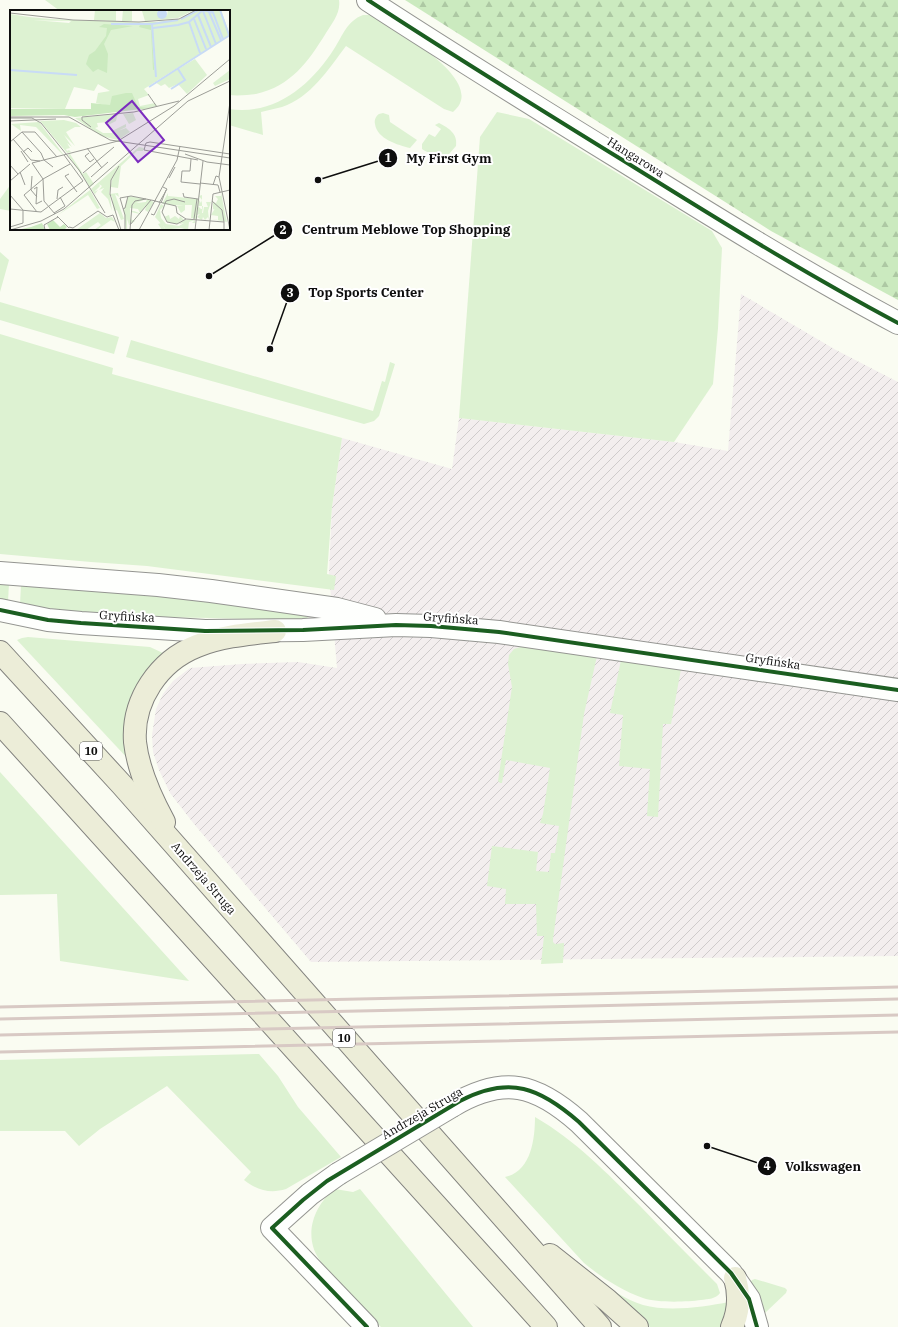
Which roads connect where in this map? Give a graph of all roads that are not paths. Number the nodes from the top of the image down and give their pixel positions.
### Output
1 (368, 0) edge
2 (898, 323) edge
3 (0, 573) edge
4 (0, 610) edge
5 (396, 625) junction
6 (275, 631) junction
7 (0, 652) edge
8 (898, 690) edge
9 (0, 723) edge
10 (180, 851) junction
11 (510, 1223) junction
12 (735, 1278) junction
13 (523, 1301) junction
14 (367, 1327) edge
15 (538, 1327) edge
16 (546, 1327) edge
17 (600, 1327) edge
18 (637, 1327) edge
19 (732, 1327) edge
20 (757, 1327) edge

1 - 2 street, Hangarowa
3 - 5 street, Gryfińska
4 - 6 street, Gryfińska
5 - 6 street, Gryfińska
5 - 8 street, Gryfińska
6 - 10 main road
7 - 10 main road, Andrzeja Struga / 10
9 - 13 main road, Andrzeja Struga
10 - 11 main road, Andrzeja Struga / 10
11 - 17 main road, Andrzeja Struga / 10
11 - 18 main road
12 - 14 street, Andrzeja Struga, bridge
12 - 19 main road
12 - 20 street, Andrzeja Struga
13 - 15 main road
13 - 16 main road, Andrzeja Struga

